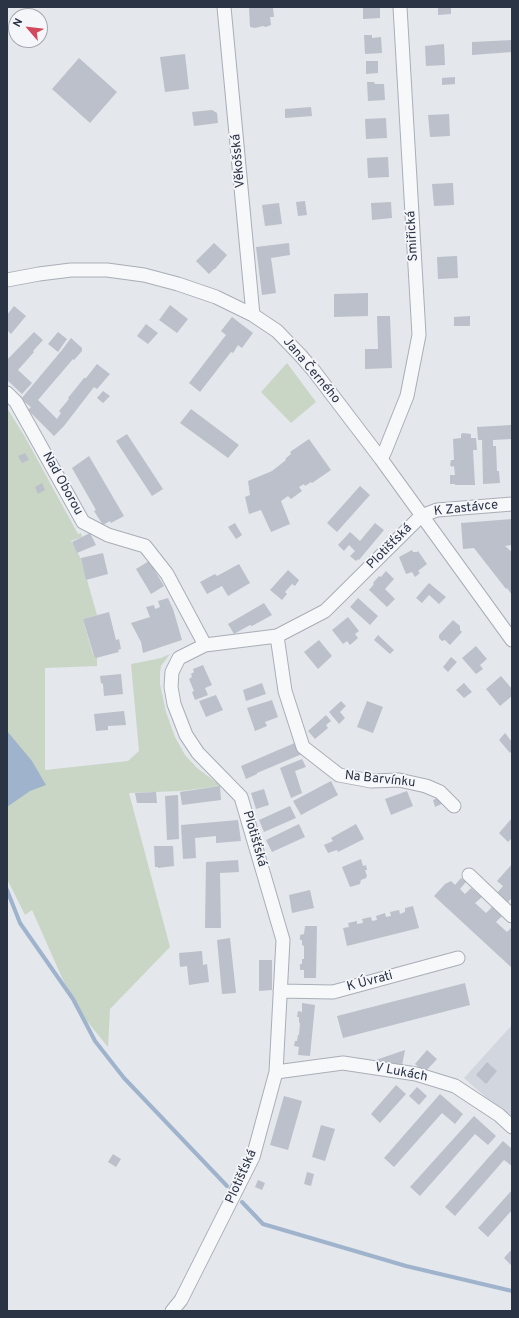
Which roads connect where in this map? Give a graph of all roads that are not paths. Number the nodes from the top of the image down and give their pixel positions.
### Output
1 (224, 7) edge
2 (400, 7) edge
3 (7, 280) edge
4 (253, 316) junction
5 (7, 393) edge
6 (380, 459) junction
7 (512, 504) edge
8 (421, 516) junction
9 (276, 636) junction
10 (512, 640) edge
11 (205, 645) junction
12 (454, 806) dead end
13 (469, 875) dead end
14 (512, 916) edge
15 (458, 958) dead end
16 (280, 991) junction
17 (276, 1072) junction
18 (512, 1127) edge
19 (172, 1311) edge

1 - 4 street, Věkošská
2 - 6 street, Smiřická
3 - 4 street, Jana Černého
4 - 6 street, Jana Černého
5 - 11 street, Nad Oborou
6 - 8 street, Jana Černého
7 - 8 street, K Zastávce
8 - 9 street, Plotišťská
8 - 10 street, Jana Černého
9 - 11 street, Plotišťská
9 - 12 street, Na Barvínku
11 - 16 street, Plotišťská
13 - 14 street
15 - 16 street, K Úvrati
16 - 17 street, Plotišťská
17 - 18 street, V Lukách
17 - 19 street, Plotišťská

